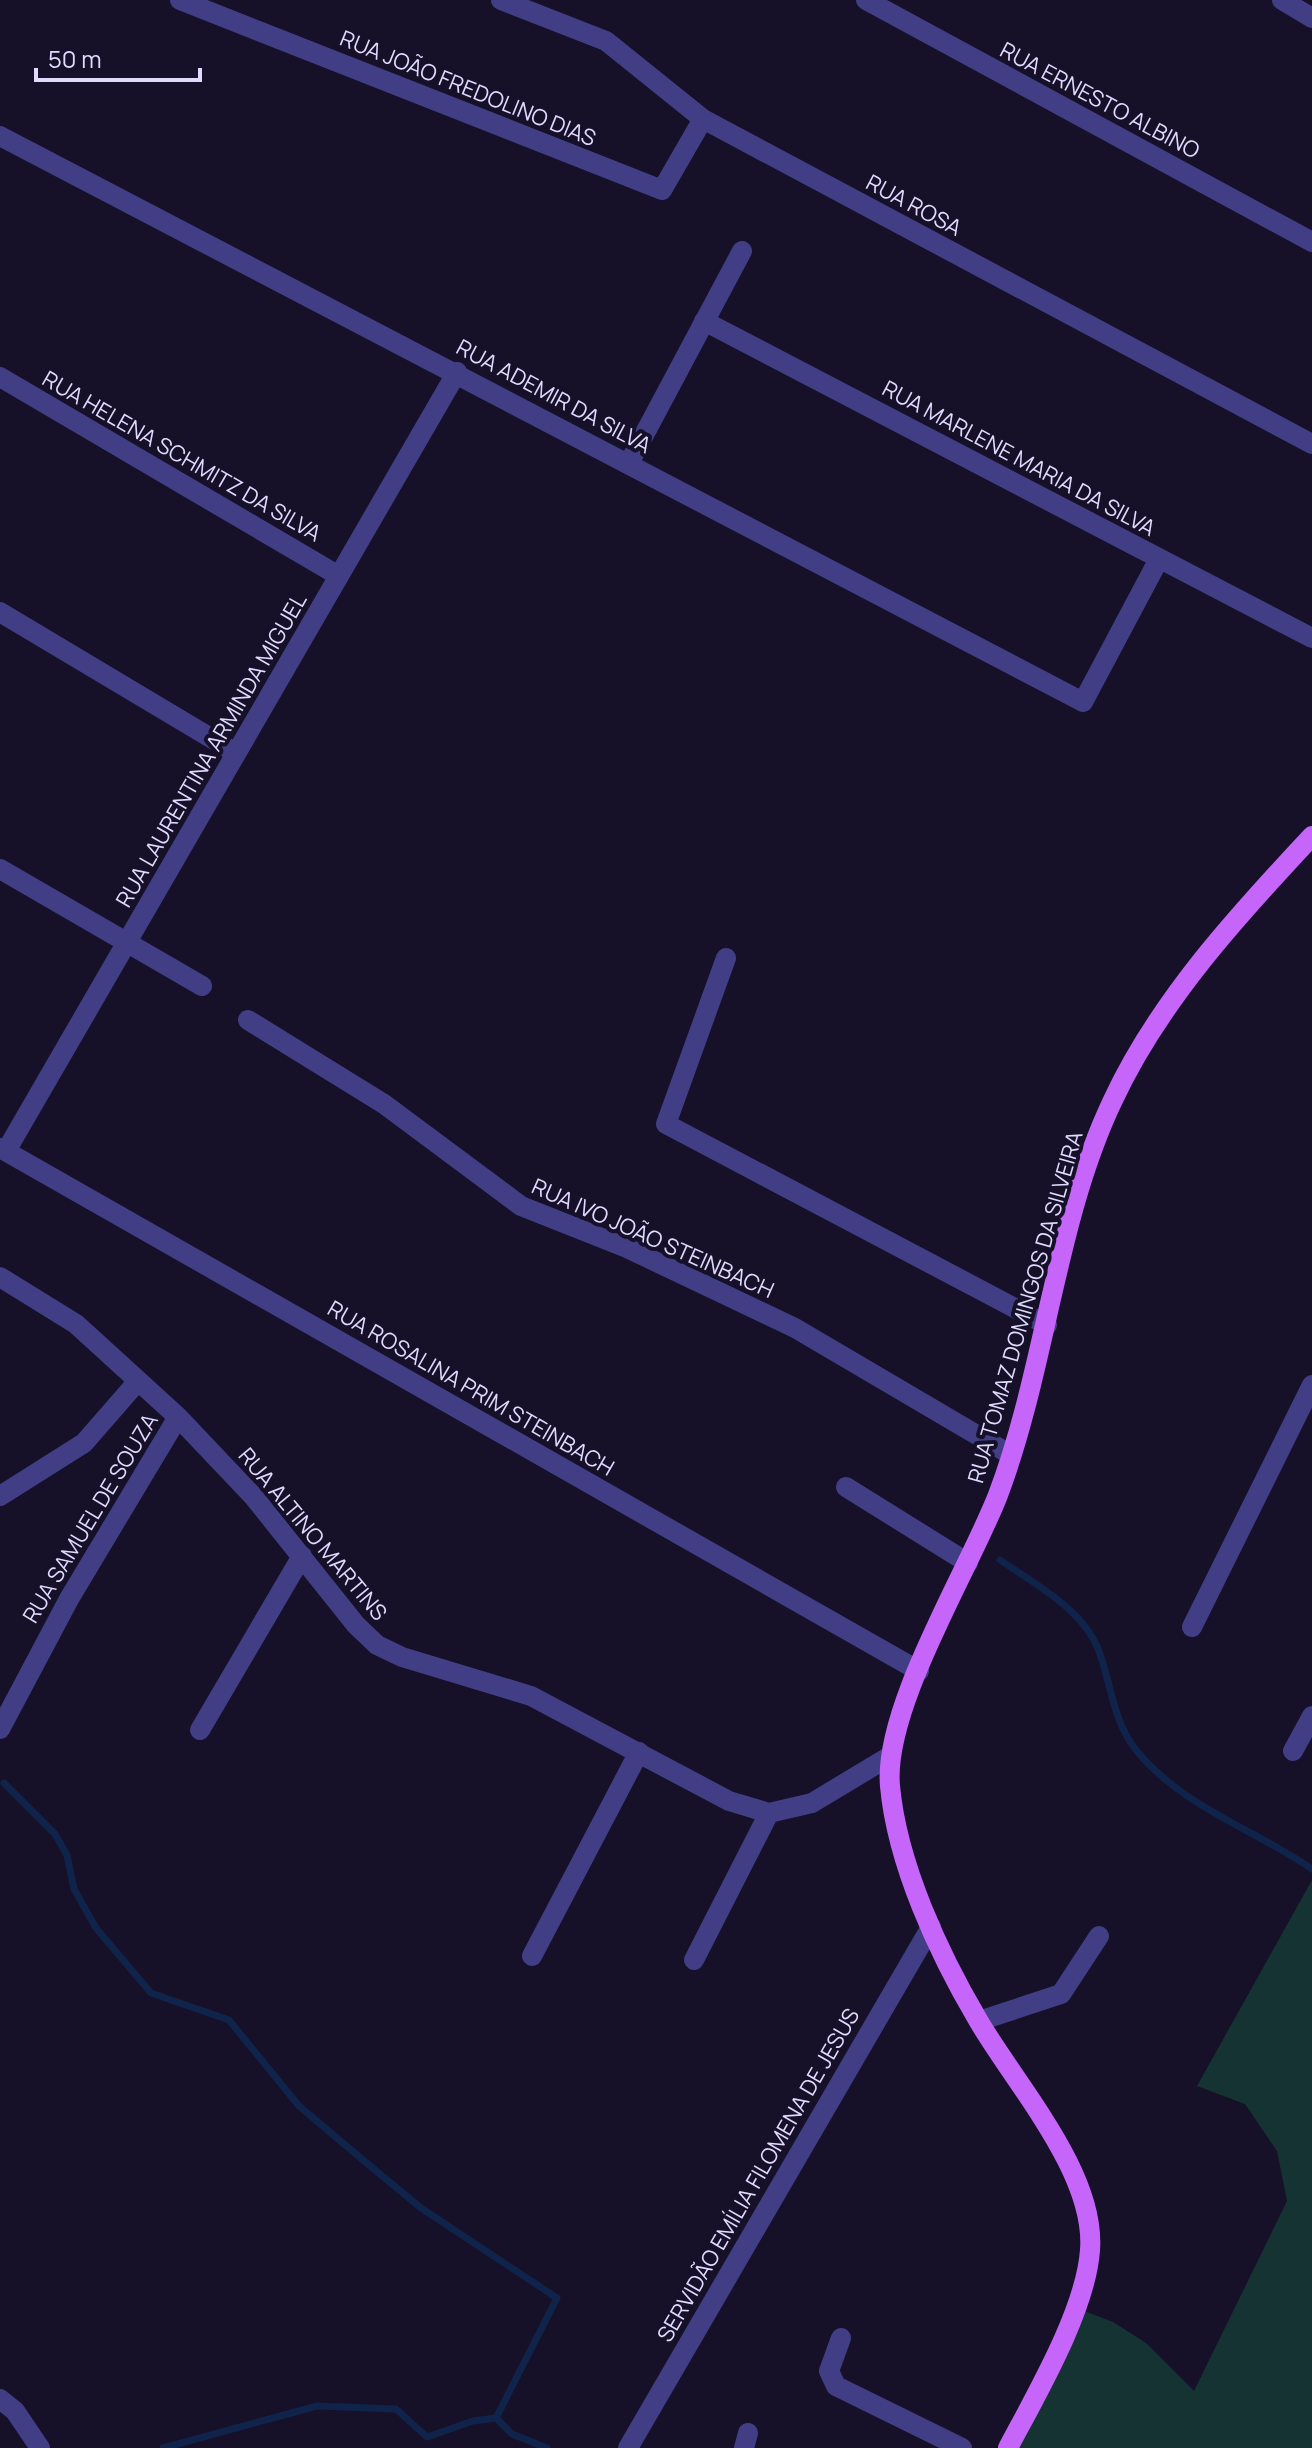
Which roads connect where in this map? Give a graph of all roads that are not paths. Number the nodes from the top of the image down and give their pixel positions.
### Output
1 (180, 0) edge
2 (501, 0) edge
3 (866, 0) edge
4 (1282, 0) edge
5 (1312, 18) edge
6 (703, 119) junction
7 (0, 136) edge
8 (1312, 242) edge
9 (742, 251) dead end
10 (704, 321) junction
11 (457, 372) junction
12 (0, 377) edge
13 (1312, 444) edge
14 (629, 463) junction
15 (1159, 559) junction
16 (339, 576) junction
17 (0, 612) edge
18 (1312, 638) edge
19 (236, 753) junction
20 (1312, 836) edge
21 (0, 869) edge
22 (127, 942) junction
23 (726, 958) dead end
24 (202, 986) dead end
25 (248, 1020) dead end
26 (3, 1149) edge
27 (0, 1277) edge
28 (1047, 1325) junction
29 (138, 1381) junction
30 (1312, 1385) edge
31 (178, 1417) junction
32 (1011, 1455) junction
33 (846, 1487) dead end
34 (0, 1496) edge
35 (302, 1556) junction
36 (968, 1563) junction
37 (1192, 1627) dead end
38 (919, 1671) junction
39 (1312, 1716) edge
40 (0, 1729) edge
41 (200, 1730) dead end
42 (1293, 1751) dead end
43 (639, 1752) junction
44 (890, 1756) junction
45 (769, 1813) junction
46 (931, 1927) junction
47 (1099, 1936) dead end
48 (532, 1956) dead end
49 (694, 1960) dead end
50 (979, 2021) junction
51 (841, 2338) dead end
52 (0, 2399) edge
53 (40, 2448) edge
54 (628, 2448) edge
55 (962, 2448) edge
56 (1008, 2448) edge

1 - 6 street, RUA JOÃO FREDOLINO DIAS
2 - 6 street, RUA ROSA
3 - 8 street, RUA ERNESTO ALBINO
4 - 5 street
6 - 13 street, RUA ROSA
7 - 11 street, RUA ADEMIR DA SILVA
9 - 10 street
10 - 14 street
10 - 15 street, RUA MARLENE MARIA DA SILVA
11 - 14 street, RUA ADEMIR DA SILVA
11 - 16 street, RUA LAURENTINA ARMINDA MIGUEL
12 - 16 street, RUA HELENA SCHMITZ DA SILVA
14 - 15 street, RUA ADEMIR DA SILVA
15 - 18 street, RUA MARLENE MARIA DA SILVA
16 - 19 street, RUA LAURENTINA ARMINDA MIGUEL
17 - 19 street
19 - 22 street, RUA LAURENTINA ARMINDA MIGUEL
20 - 28 main road, RUA TOMAZ DOMINGOS DA SILVEIRA
21 - 22 street
22 - 24 street
22 - 26 street, RUA LAURENTINA ARMINDA MIGUEL
23 - 28 street
25 - 32 street, RUA IVO JOÃO STEINBACH
26 - 38 street, RUA ROSALINA PRIM STEINBACH
27 - 29 street, RUA ALTINO MARTINS
28 - 32 main road, RUA TOMAZ DOMINGOS DA SILVEIRA
29 - 31 street, RUA ALTINO MARTINS
29 - 34 street
30 - 37 street
31 - 35 street, RUA ALTINO MARTINS
31 - 40 street, RUA SAMUEL DE SOUZA
32 - 36 main road, RUA TOMAZ DOMINGOS DA SILVEIRA
33 - 36 street
35 - 41 street
35 - 43 street, RUA ALTINO MARTINS
36 - 38 main road, RUA TOMAZ DOMINGOS DA SILVEIRA
38 - 44 main road, RUA TOMAZ DOMINGOS DA SILVEIRA
39 - 42 street
43 - 45 street, RUA ALTINO MARTINS
43 - 48 street
44 - 45 street, RUA ALTINO MARTINS
44 - 46 main road, RUA TOMAZ DOMINGOS DA SILVEIRA
45 - 49 street
46 - 50 main road, RUA TOMAZ DOMINGOS DA SILVEIRA
46 - 54 street, SERVIDÃO EMÍLIA FILOMENA DE JESUS
47 - 50 street
50 - 56 main road, RUA TOMAZ DOMINGOS DA SILVEIRA
51 - 55 street
52 - 53 street

